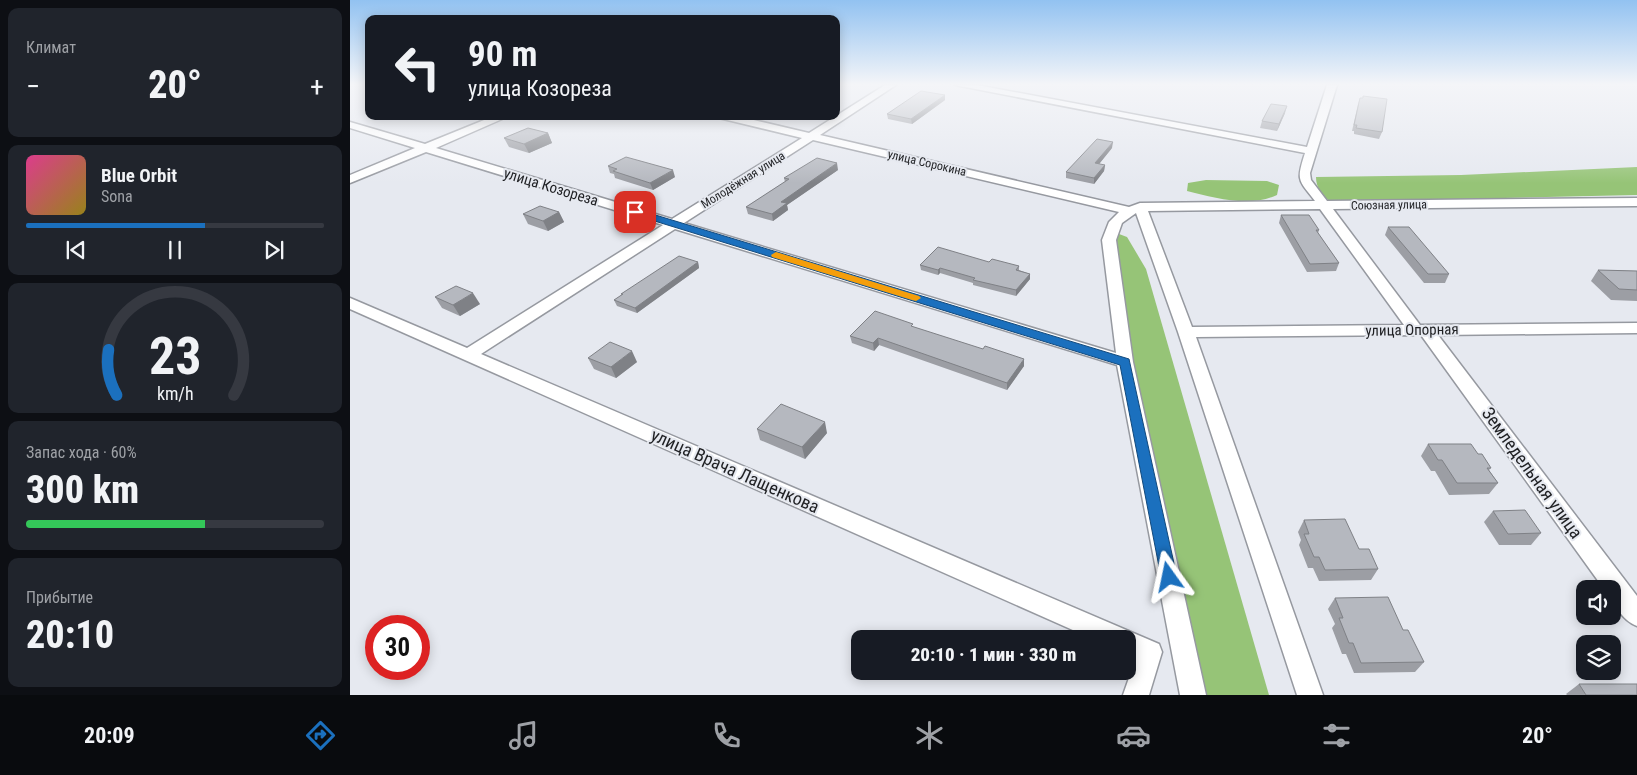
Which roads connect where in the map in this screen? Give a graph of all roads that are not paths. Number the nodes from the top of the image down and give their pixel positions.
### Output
1 (1130, 117) edge
2 (1320, 117) edge
3 (494, 120) edge
4 (740, 120) edge
5 (838, 120) edge
6 (350, 125) edge
7 (811, 137) junction
8 (425, 148) junction
9 (1311, 151) junction
10 (350, 178) edge
11 (1637, 202) edge
12 (1324, 206) junction
13 (1135, 209) junction
14 (674, 224) junction
15 (350, 303) edge
16 (1637, 328) edge
17 (1421, 330) junction
18 (1186, 332) junction
19 (467, 355) junction
20 (1125, 362) junction
21 (1637, 615) edge
22 (1099, 630) edge
23 (1136, 646) edge
24 (1136, 695) edge
25 (1193, 695) edge
26 (1310, 695) edge

1 - 9 street
2 - 9 street, Земледельная улица
3 - 8 street
4 - 7 street, улица Сорокина
5 - 7 street, Молодёжная улица
6 - 8 street, улица Козореза
7 - 13 street, улица Сорокина
7 - 14 street, Молодёжная улица
8 - 10 street
8 - 14 street, улица Козореза
9 - 12 street, Земледельная улица
11 - 12 street, Союзная улица
12 - 13 street, Союзная улица
12 - 17 street, Земледельная улица
13 - 18 street
13 - 20 street
14 - 19 street, Молодёжная улица
14 - 20 street, улица Козореза
15 - 19 street, улица Врача Лащенкова
16 - 17 street, улица Опорная
17 - 18 street, улица Опорная
17 - 21 street, Земледельная улица
18 - 26 street
19 - 22 street, улица Врача Лащенкова
20 - 25 street
23 - 24 street

